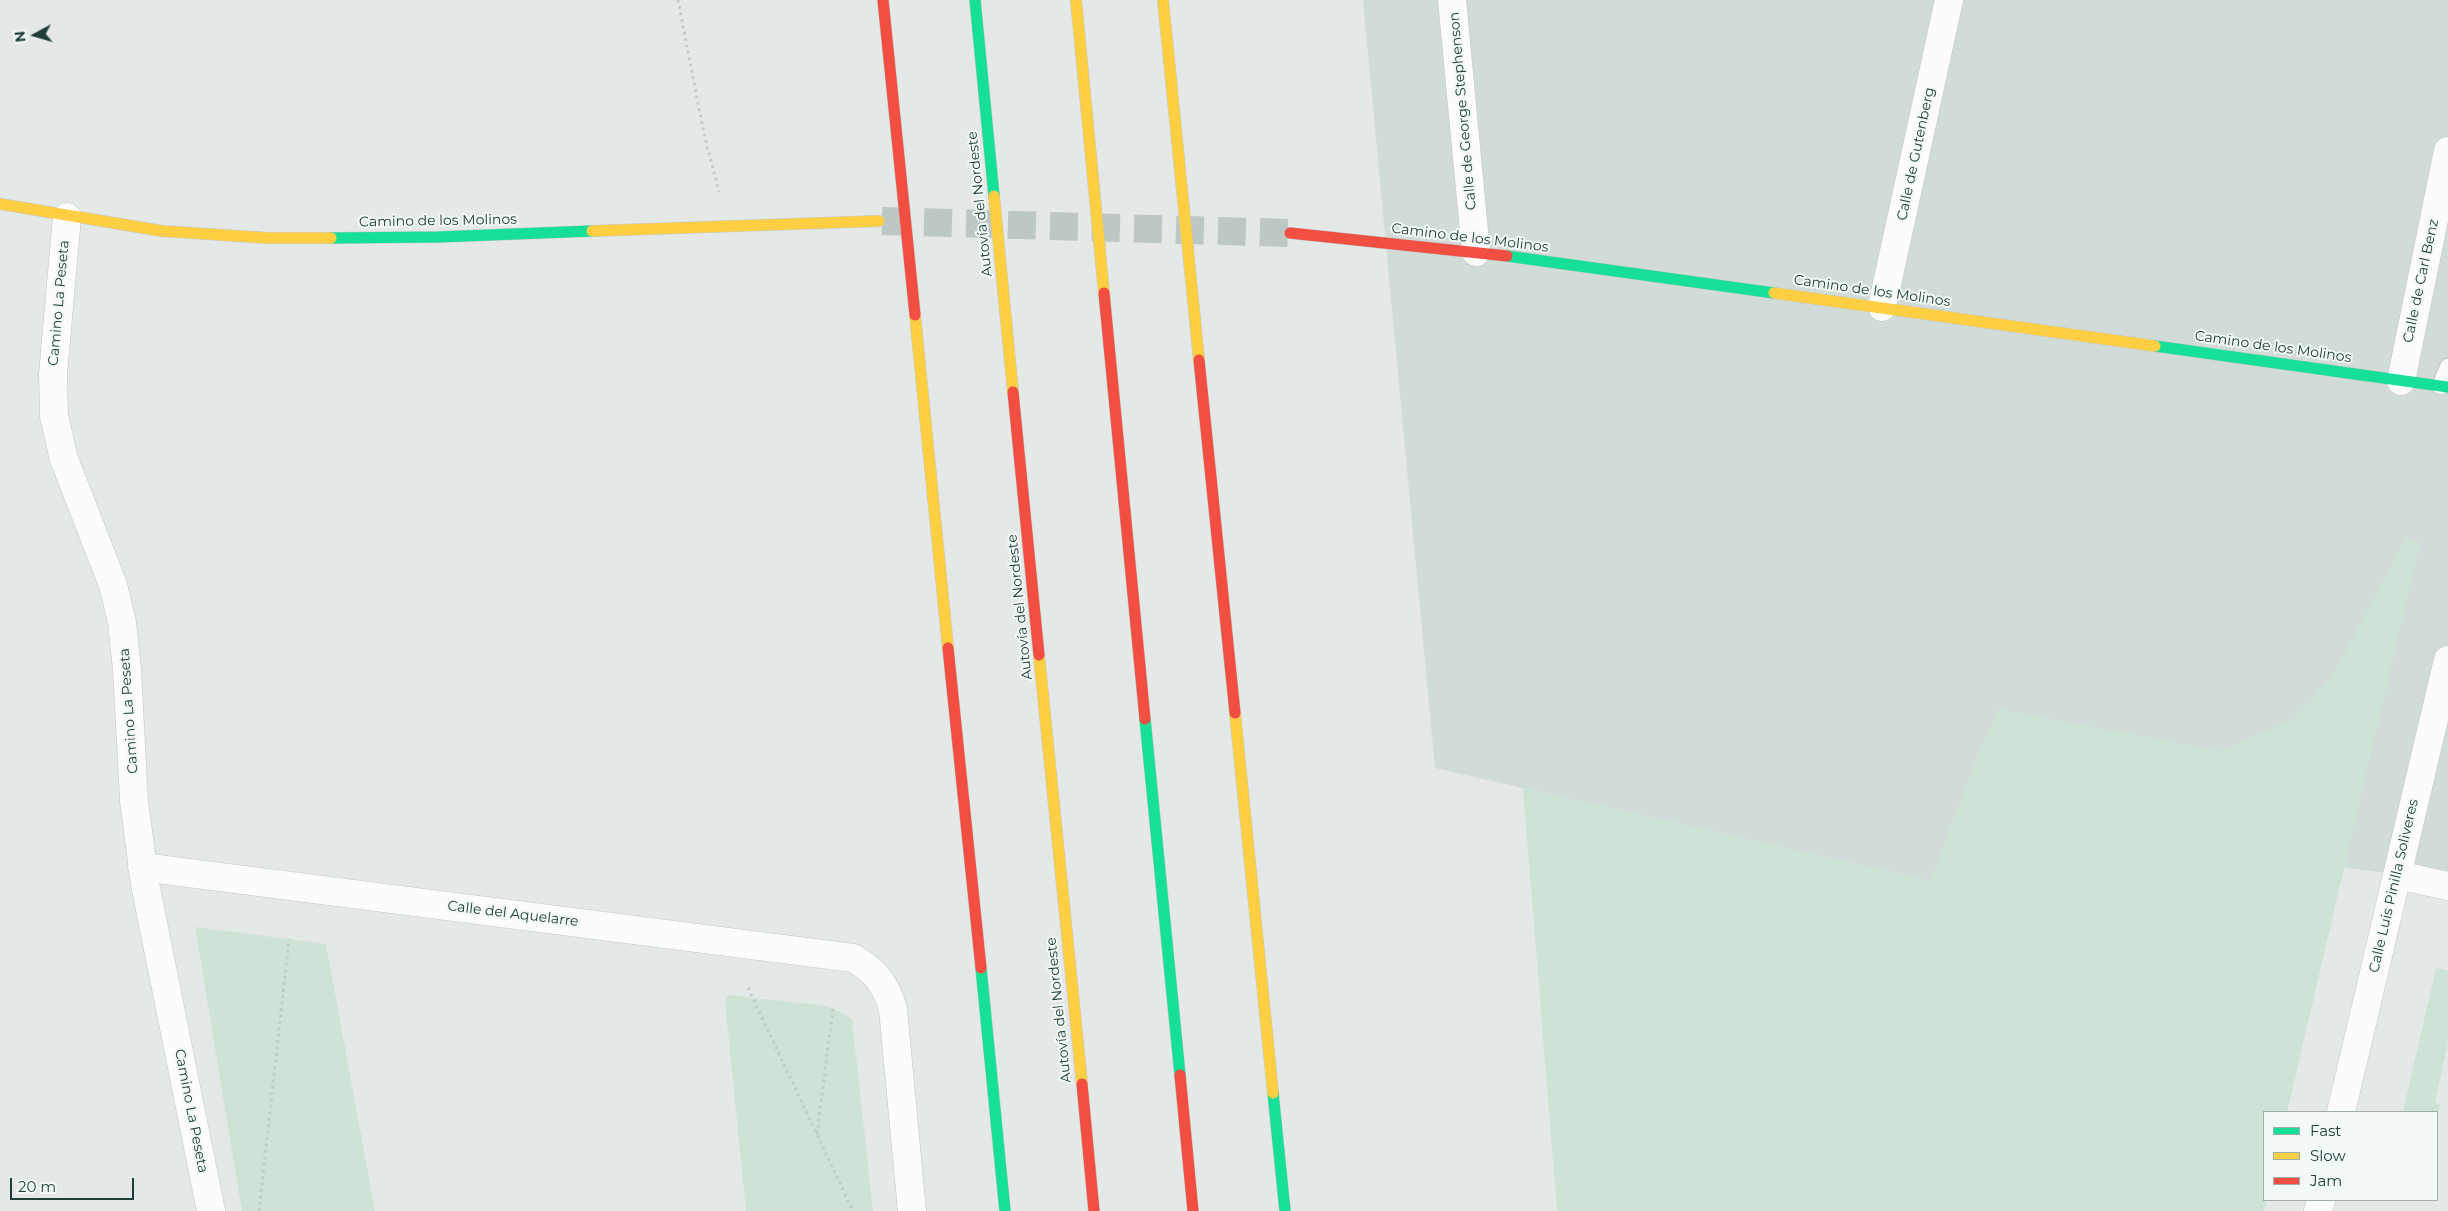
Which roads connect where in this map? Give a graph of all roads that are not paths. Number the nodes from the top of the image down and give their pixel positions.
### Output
1 (883, 0) edge
2 (889, 0) edge
3 (975, 0) edge
4 (1076, 0) edge
5 (1163, 0) edge
6 (1452, 0) edge
7 (1949, 0) edge
8 (893, 82) junction
9 (2448, 151) edge
10 (0, 204) edge
11 (66, 217) junction
12 (879, 221) tunnel mouth
13 (1290, 233) tunnel mouth
14 (1476, 252) junction
15 (1882, 307) junction
16 (2448, 367) edge
17 (2401, 381) junction
18 (2444, 387) edge
19 (2448, 660) edge
20 (142, 867) junction
21 (2398, 874) junction
22 (2448, 886) edge
23 (2341, 1111) edge
24 (211, 1211) edge
25 (912, 1211) edge
26 (1005, 1211) edge
27 (1094, 1211) edge
28 (1193, 1211) edge
29 (1284, 1211) edge

1 - 8 main road
2 - 8 main road
3 - 27 main road, Autovía del Nordeste
4 - 28 main road
5 - 29 main road
6 - 14 street, Calle de George Stephenson
7 - 15 street, Calle de Gutenberg
8 - 26 main road
9 - 17 street, Calle de Carl Benz
10 - 11 main road, Camino de los Molinos
11 - 12 main road, Camino de los Molinos
11 - 20 street, Camino La Peseta
13 - 14 main road, Camino de los Molinos
14 - 15 main road, Camino de los Molinos
15 - 17 main road, Camino de los Molinos
16 - 18 lane
17 - 18 main road, Camino de los Molinos
19 - 21 street, Calle Luis Pinilla Soliveres
20 - 24 street, Camino La Peseta
20 - 25 street, Calle del Aquelarre
21 - 22 street
21 - 23 street, Calle Luis Pinilla Soliveres

